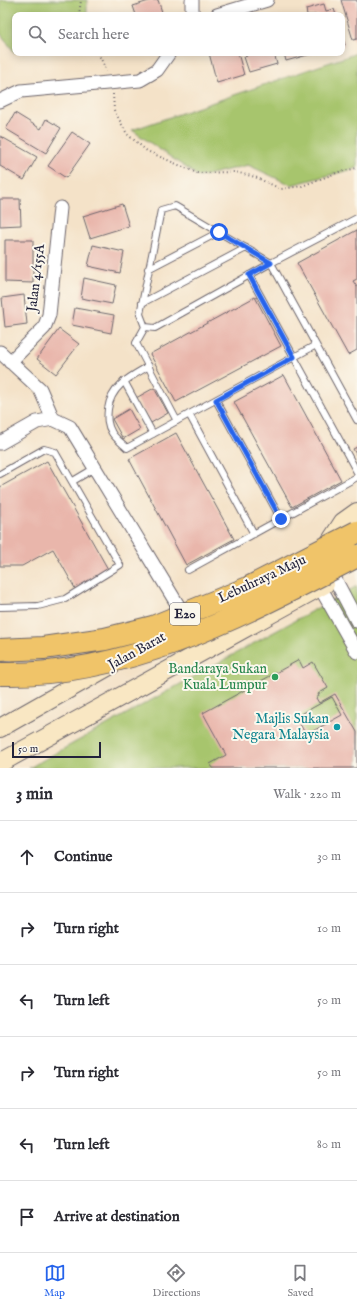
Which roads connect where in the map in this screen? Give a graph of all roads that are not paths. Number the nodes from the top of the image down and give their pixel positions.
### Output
1 (192, 0) edge
2 (267, 0) edge
3 (192, 12) edge
4 (227, 12) edge
5 (167, 56) edge
6 (0, 101) edge
7 (60, 208) dead end
8 (357, 218) edge
9 (219, 232) junction
10 (246, 248) junction
11 (271, 263) junction
12 (148, 269) junction
13 (249, 275) junction
14 (142, 303) junction
15 (145, 327) junction
16 (316, 345) junction
17 (0, 352) edge
18 (294, 357) junction
19 (10, 362) junction
20 (148, 366) junction
21 (124, 381) junction
22 (216, 400) junction
23 (189, 414) junction
24 (53, 419) junction
25 (357, 420) edge
26 (177, 421) junction
27 (153, 434) junction
28 (0, 443) edge
29 (95, 468) junction
30 (357, 472) edge
31 (0, 474) edge
32 (357, 477) edge
33 (73, 481) junction
34 (357, 512) edge
35 (281, 519) junction
36 (357, 527) edge
37 (357, 532) edge
38 (254, 534) junction
39 (316, 556) junction
40 (357, 556) edge
41 (357, 567) edge
42 (188, 570) dead end
43 (332, 585) junction
44 (0, 607) edge
45 (357, 621) edge
46 (188, 622) junction
47 (0, 650) edge
48 (205, 650) junction
49 (357, 652) edge
50 (0, 674) edge
51 (0, 728) edge
52 (0, 763) edge

1 - 3 street
2 - 4 street
5 - 6 street
7 - 19 street, Jalan 4/155A
8 - 11 lane
9 - 10 lane
9 - 12 lane
9 - 12 lane
10 - 11 lane
10 - 14 lane
11 - 13 lane
11 - 16 lane
12 - 14 lane
13 - 15 lane
13 - 18 lane
14 - 15 lane
15 - 20 lane
16 - 18 lane
16 - 25 lane
17 - 19 street
18 - 22 lane
18 - 30 lane
19 - 24 street
20 - 21 lane
20 - 26 lane
21 - 27 lane
21 - 27 lane
22 - 23 lane
22 - 35 lane
23 - 26 lane
23 - 38 lane
24 - 28 street
24 - 29 street
26 - 27 lane
29 - 33 lane
29 - 46 street
31 - 33 lane
32 - 35 lane
33 - 44 lane
34 - 39 main road
35 - 38 lane
36 - 39 main road, Jalan Barat
37 - 47 highway, Lebuhraya Maju / E20, bridge
38 - 42 lane
39 - 43 lane
39 - 43 lane
39 - 46 main road, Jalan Barat
40 - 50 highway, Lebuhraya Maju / E20, bridge
41 - 43 main road
43 - 45 street
43 - 48 main road
43 - 49 street
46 - 48 street
46 - 51 main road, Jalan Barat
48 - 52 main road

